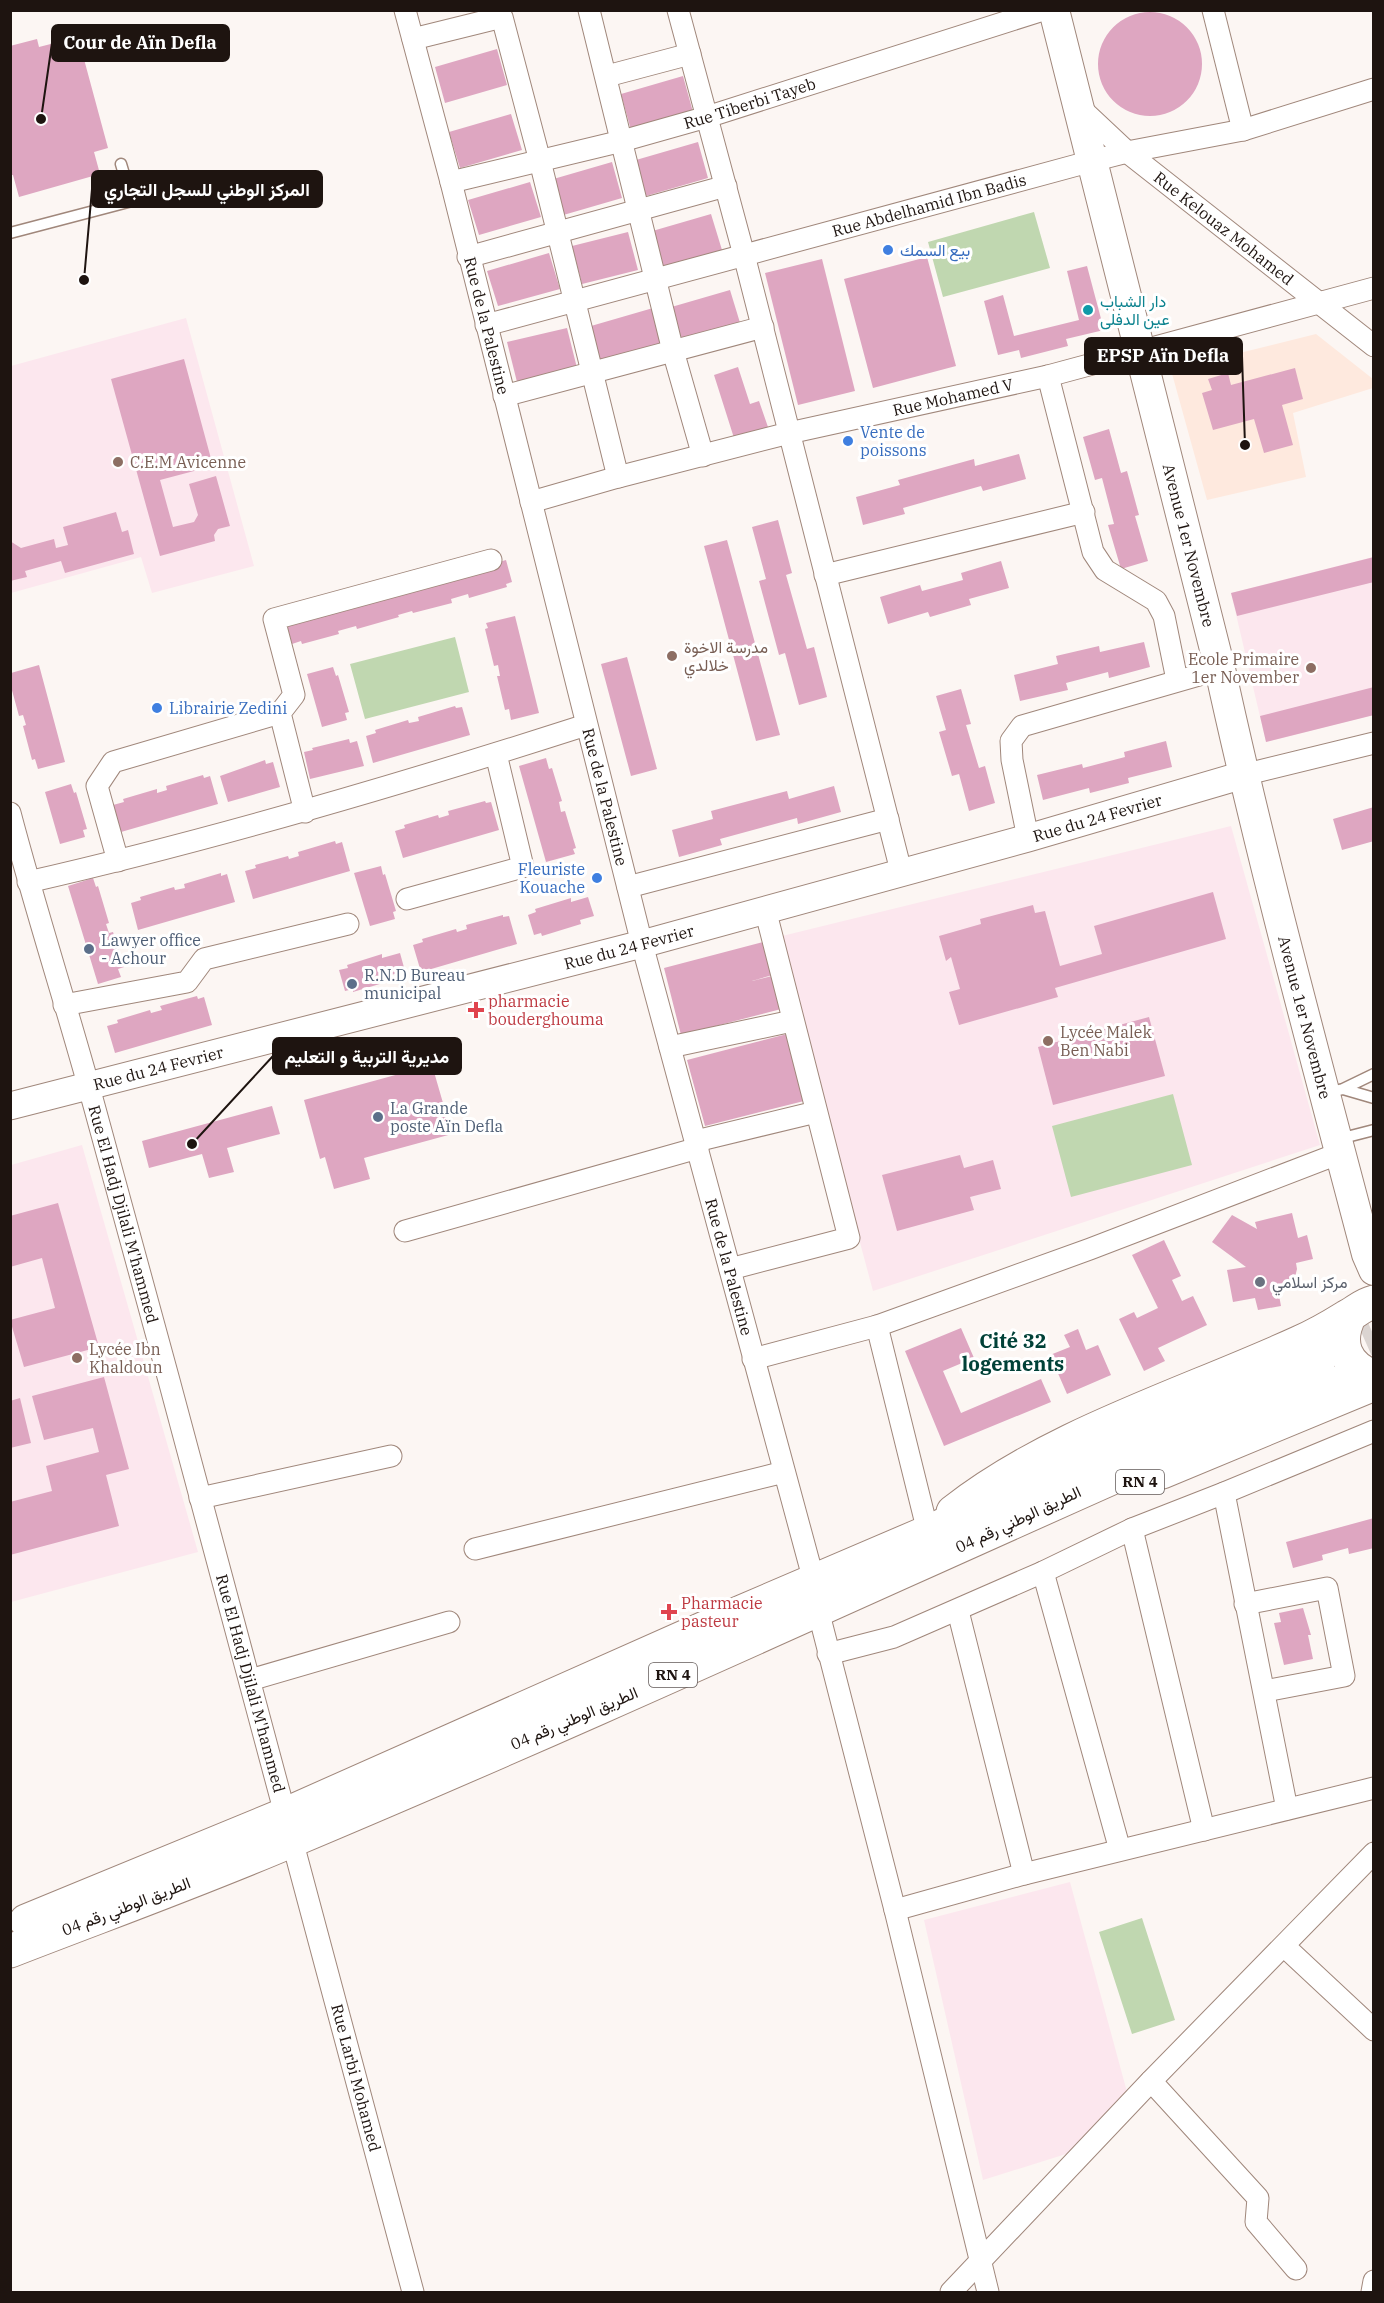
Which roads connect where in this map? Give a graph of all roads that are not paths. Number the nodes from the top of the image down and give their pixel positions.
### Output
1 (405, 10) edge
2 (589, 10) edge
3 (678, 10) edge
4 (1043, 10) edge
5 (1054, 10) edge
6 (1213, 10) edge
7 (413, 39) junction
8 (690, 54) junction
9 (606, 76) junction
10 (1374, 89) edge
11 (1078, 106) junction
12 (707, 117) junction
13 (1243, 130) junction
14 (622, 141) junction
15 (1127, 152) junction
16 (540, 161) junction
17 (1092, 161) junction
18 (121, 164) dead end
19 (451, 182) junction
20 (726, 186) junction
21 (638, 210) junction
22 (10, 233) edge
23 (556, 233) junction
24 (744, 255) junction
25 (468, 257) junction
26 (657, 279) junction
27 (1374, 288) edge
28 (574, 302) junction
29 (1320, 302) junction
30 (486, 325) junction
31 (763, 327) junction
32 (1374, 346) edge
33 (674, 351) junction
34 (1141, 352) junction
35 (592, 374) junction
36 (1048, 376) junction
37 (504, 396) junction
38 (789, 434) junction
39 (703, 456) junction
40 (618, 477) junction
41 (531, 502) junction
42 (1084, 512) junction
43 (492, 561) dead end
44 (825, 576) junction
45 (1220, 669) junction
46 (1177, 680) junction
47 (280, 713) junction
48 (586, 724) junction
49 (1374, 743) edge
50 (496, 754) junction
51 (1243, 775) junction
52 (305, 812) junction
53 (10, 813) edge
54 (888, 819) junction
55 (1028, 838) junction
56 (118, 861) junction
57 (902, 872) junction
58 (28, 882) junction
59 (628, 887) junction
60 (407, 899) dead end
61 (765, 909) junction
62 (348, 924) dead end
63 (642, 944) junction
64 (64, 1005) junction
65 (792, 1021) junction
66 (670, 1047) junction
67 (1374, 1074) edge
68 (1374, 1082) edge
69 (88, 1085) junction
70 (1334, 1092) junction
71 (1374, 1098) edge
72 (10, 1106) edge
73 (816, 1112) junction
74 (1374, 1130) edge
75 (697, 1145) junction
76 (1338, 1146) junction
77 (405, 1231) dead end
78 (1371, 1259) edge
79 (730, 1269) junction
80 (1360, 1308) edge
81 (877, 1326) junction
82 (753, 1359) junction
83 (1374, 1377) edge
84 (1374, 1384) edge
85 (1374, 1431) edge
86 (391, 1456) dead end
87 (784, 1472) junction
88 (1224, 1493) junction
89 (200, 1498) junction
90 (1132, 1529) junction
91 (928, 1532) junction
92 (475, 1549) dead end
93 (903, 1572) junction
94 (1043, 1572) junction
95 (816, 1595) junction
96 (1245, 1604) junction
97 (957, 1611) junction
98 (449, 1622) dead end
99 (828, 1654) junction
100 (250, 1680) junction
101 (1265, 1691) junction
102 (1374, 1788) edge
103 (1287, 1809) junction
104 (1204, 1830) junction
105 (293, 1838) junction
106 (1120, 1850) junction
107 (1374, 1853) edge
108 (1024, 1874) junction
109 (895, 1910) junction
110 (10, 1927) edge
111 (1284, 1946) junction
112 (10, 1951) edge
113 (1374, 2030) edge
114 (1151, 2081) junction
115 (979, 2262) junction
116 (1296, 2269) dead end
117 (1374, 2281) edge
118 (413, 2292) edge
119 (951, 2292) edge
120 (988, 2292) edge
121 (1372, 2292) edge

1 - 7 street, Rue de la Palestine
2 - 9 street
3 - 8 street
4 - 12 street, Rue Tiberbi Tayeb
5 - 11 main road, Avenue 1er Novembre
6 - 13 street
7 - 16 street
7 - 19 street, Rue de la Palestine
8 - 9 street
8 - 12 street
9 - 14 street
10 - 13 street, Rue Abdelhamid Ibn Badis
11 - 15 street, Rue Kelouaz Mohamed
11 - 17 main road, Avenue 1er Novembre
12 - 14 street, Rue Tiberbi Tayeb
12 - 20 street
13 - 15 street, Rue Abdelhamid Ibn Badis
14 - 16 street, Rue Tiberbi Tayeb
14 - 21 street
15 - 17 street, Rue Abdelhamid Ibn Badis
15 - 29 street, Rue Kelouaz Mohamed
16 - 19 street, Rue Tiberbi Tayeb
16 - 23 street
17 - 24 street, Rue Abdelhamid Ibn Badis
17 - 34 main road, Avenue 1er Novembre
18 - 22 lane
19 - 25 street, Rue de la Palestine
20 - 21 street
20 - 24 street
21 - 23 street
21 - 26 street
23 - 25 street
23 - 28 street
24 - 26 street, Rue Abdelhamid Ibn Badis
24 - 31 street
25 - 30 street, Rue de la Palestine
26 - 28 street, Rue Abdelhamid Ibn Badis
26 - 33 street
27 - 29 street, Rue Mohamed V
28 - 30 street, Rue Abdelhamid Ibn Badis
28 - 35 street
29 - 32 street, Rue Kelouaz Mohamed
29 - 34 street, Rue Mohamed V
30 - 37 street, Rue de la Palestine
31 - 33 street
31 - 38 street
33 - 35 street
33 - 39 street
34 - 36 street, Rue Mohamed V
34 - 45 main road, Avenue 1er Novembre
35 - 37 street
35 - 40 street
36 - 38 street, Rue Mohamed V
36 - 42 street
37 - 41 street, Rue de la Palestine
38 - 39 street, Rue Mohamed V
38 - 44 street
39 - 40 street, Rue Mohamed V
40 - 41 street, Rue Mohamed V
41 - 48 street, Rue de la Palestine
42 - 44 street
42 - 46 street
43 - 47 street
44 - 54 street
45 - 46 street
45 - 51 main road, Avenue 1er Novembre
46 - 55 street
47 - 52 street
47 - 56 street
48 - 50 street
48 - 59 street, Rue de la Palestine
49 - 51 street
50 - 52 street
50 - 60 street
51 - 55 street, Rue du 24 Fevrier
51 - 70 main road, Avenue 1er Novembre
52 - 56 street
53 - 58 street, Rue El Hadj Djilali M'hammed
54 - 57 street
54 - 59 street
55 - 57 street, Rue du 24 Fevrier
56 - 58 street
57 - 61 street, Rue du 24 Fevrier
58 - 64 street, Rue El Hadj Djilali M'hammed
59 - 63 street, Rue de la Palestine
61 - 63 street, Rue du 24 Fevrier
61 - 65 street
62 - 64 street
63 - 66 street, Rue de la Palestine
63 - 69 street, Rue du 24 Fevrier
64 - 69 street, Rue El Hadj Djilali M'hammed
65 - 66 street
65 - 73 street
66 - 75 street, Rue de la Palestine
67 - 70 lane
68 - 70 lane
69 - 72 street, Rue du 24 Fevrier
69 - 89 street, Rue El Hadj Djilali M'hammed
70 - 71 lane
70 - 76 main road, Avenue 1er Novembre
73 - 75 street
73 - 79 street
74 - 76 lane
75 - 77 street
75 - 79 street, Rue de la Palestine
76 - 78 main road, Avenue 1er Novembre
76 - 81 street
78 - 80 main road, Avenue 1er Novembre
79 - 82 street, Rue de la Palestine
80 - 83 main road
80 - 91 main road, RN 4
81 - 82 street
81 - 91 street
82 - 87 street, Rue de la Palestine
84 - 93 main road, RN 4
85 - 88 street
86 - 89 street
87 - 92 street
87 - 95 street, Rue de la Palestine
88 - 90 street
88 - 96 street
89 - 100 street, Rue El Hadj Djilali M'hammed
90 - 94 street
90 - 104 street
91 - 93 main road, الطريق الوطني رقم 04 / RN 4
91 - 95 main road, الطريق الوطني رقم 04 / RN 4
93 - 95 main road, الطريق الوطني رقم 04 / RN 4
94 - 97 street
94 - 106 street
95 - 99 street, Rue de la Palestine
95 - 105 main road, الطريق الوطني رقم 04 / RN 4
96 - 101 street
96 - 101 street
97 - 99 street
97 - 108 street
98 - 100 street
99 - 109 street, Rue de la Palestine
100 - 105 street, Rue El Hadj Djilali M'hammed
101 - 103 street
102 - 103 street
103 - 104 street
104 - 106 street
105 - 110 main road, الطريق الوطني رقم 04 / RN 4
105 - 112 main road, الطريق الوطني رقم 04 / RN 4
105 - 118 street, Rue Larbi Mohamed
106 - 108 street
107 - 111 street
108 - 109 street
109 - 115 street, Rue de la Palestine
111 - 113 street
111 - 114 street
114 - 115 street
114 - 116 street
115 - 119 street
115 - 120 street, Rue de la Palestine
117 - 121 street

